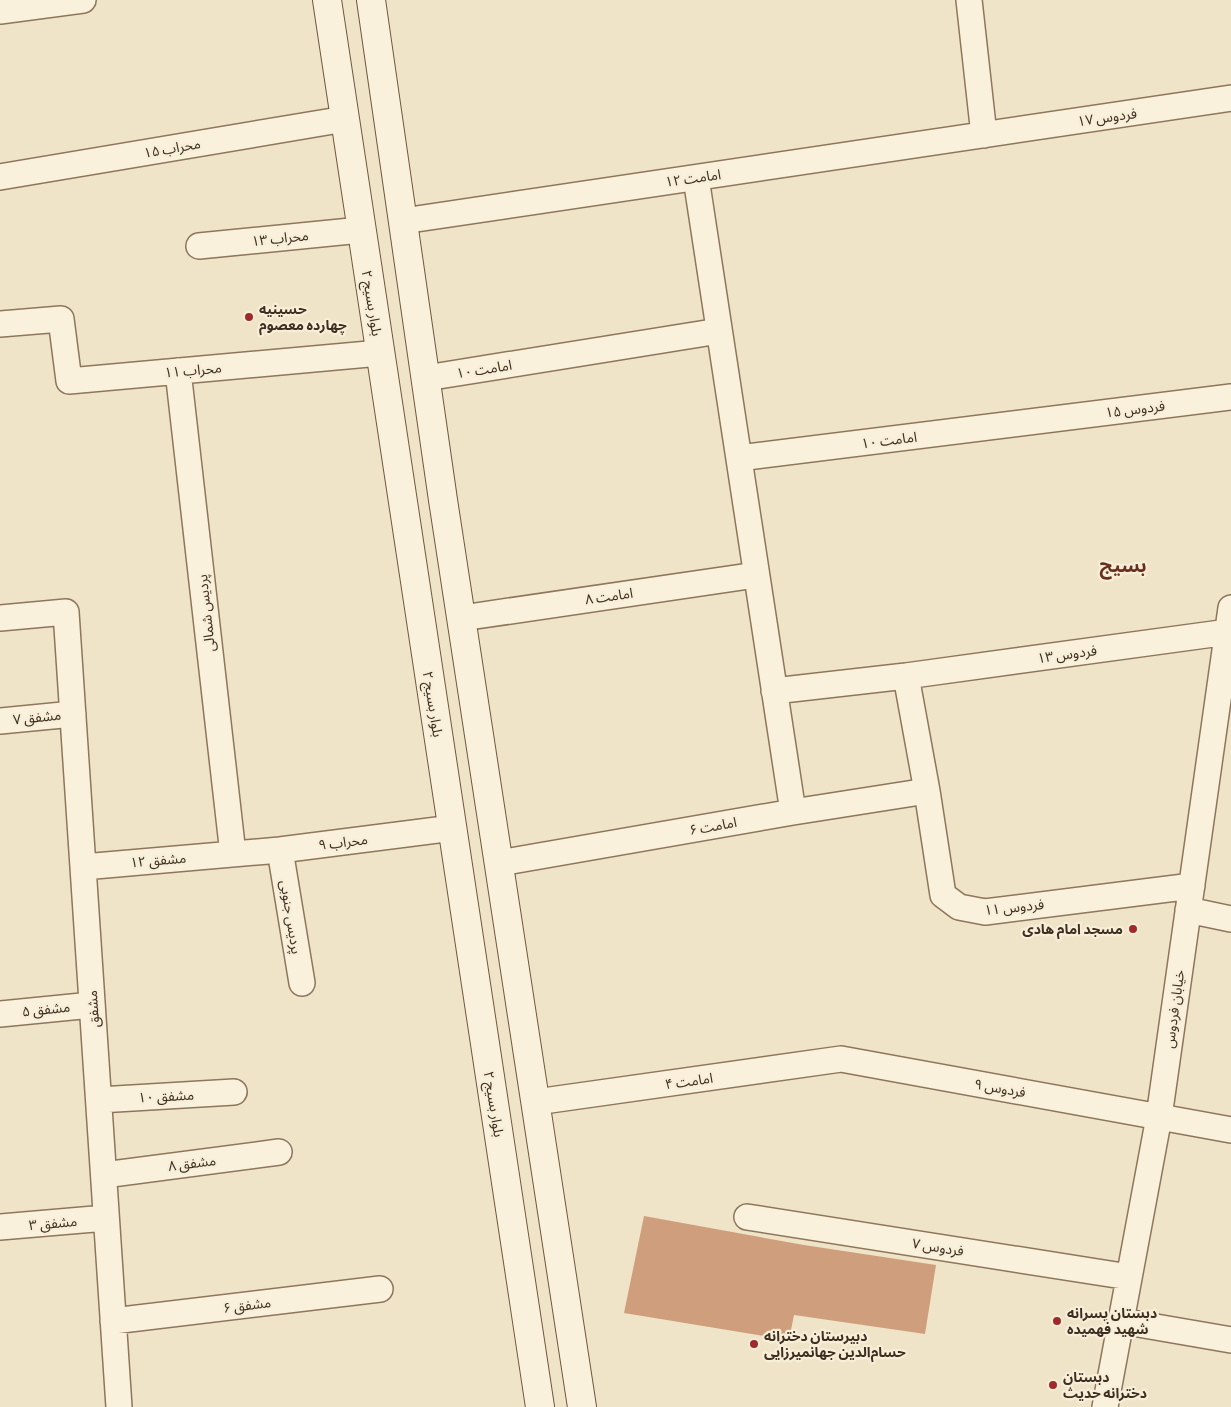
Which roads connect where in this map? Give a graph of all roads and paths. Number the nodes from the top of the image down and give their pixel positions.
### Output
1 (83, 0) edge
2 (327, 0) edge
3 (370, 0) edge
4 (969, 0) edge
5 (0, 11) edge
6 (1231, 98) edge
7 (345, 119) junction
8 (984, 135) junction
9 (0, 177) edge
10 (696, 178) junction
11 (403, 221) junction
12 (361, 230) junction
13 (199, 246) dead end
14 (0, 324) edge
15 (719, 331) junction
16 (380, 354) junction
17 (178, 371) junction
18 (426, 378) junction
19 (1231, 397) edge
20 (1039, 421) joint
21 (738, 458) junction
22 (756, 575) junction
23 (0, 618) edge
24 (462, 618) junction
25 (1230, 624) edge
26 (906, 676) junction
27 (774, 692) junction
28 (73, 714) junction
29 (0, 721) edge
30 (927, 791) junction
31 (793, 812) junction
32 (453, 828) junction
33 (280, 850) junction
34 (233, 854) junction
35 (499, 863) junction
36 (83, 866) junction
37 (1192, 886) junction
38 (1188, 910) junction
39 (1231, 919) edge
40 (509, 926) junction
41 (468, 933) junction
42 (302, 983) dead end
43 (92, 1005) junction
44 (0, 1014) edge
45 (842, 1060) joint
46 (234, 1092) dead end
47 (99, 1100) junction
48 (536, 1102) junction
49 (1159, 1117) junction
50 (1231, 1130) edge
51 (279, 1152) dead end
52 (104, 1175) junction
53 (747, 1217) dead end
54 (106, 1218) junction
55 (0, 1227) edge
56 (1129, 1277) junction
57 (380, 1289) dead end
58 (113, 1321) junction
59 (1121, 1321) junction
60 (1231, 1340) edge
61 (119, 1407) edge
62 (540, 1407) edge
63 (582, 1407) edge
64 (1105, 1407) edge

1 - 5 street
2 - 7 main road, بلوار بسیج ۲
3 - 11 main road
4 - 8 street
6 - 8 street, فردوس ۱۷
7 - 9 street, محراب ۱۵
7 - 12 main road, بلوار بسیج ۲
8 - 10 street, امامت ۱۲
10 - 11 street, امامت ۱۲
10 - 15 street
11 - 18 main road
12 - 13 street, محراب ۱۳
12 - 16 main road, بلوار بسیج ۲
14 - 17 street, محراب ۱۱
15 - 18 street, امامت ۱۰
15 - 21 street
16 - 17 street, محراب ۱۱
16 - 32 main road, بلوار بسیج ۲
17 - 34 street, پردیس شمالی
18 - 24 main road
19 - 20 street, فردوس ۱۵
20 - 21 street, امامت ۱۰
21 - 22 street
22 - 24 street, امامت ۸
22 - 27 street
23 - 28 street, مشفق
24 - 35 main road
25 - 26 street, فردوس ۱۳
25 - 37 street, خیابان فردوس
26 - 27 street
26 - 30 street, فردوس ۱۱
27 - 31 street
28 - 29 street, مشفق ۷
28 - 36 street, مشفق
30 - 31 street, امامت ۶
30 - 37 street, فردوس ۱۱
31 - 35 street, امامت ۶
32 - 33 street, محراب ۹
32 - 41 main road, بلوار بسیج ۲
33 - 34 street, محراب ۹
33 - 42 street, پردیس جنوبی
34 - 36 street, مشفق ۱۲
35 - 40 main road
36 - 43 street, مشفق
37 - 38 street, خیابان فردوس
38 - 39 street
38 - 49 street, خیابان فردوس
40 - 41 main road
40 - 48 main road
41 - 62 main road, بلوار بسیج ۲
43 - 44 street, مشفق ۵
43 - 47 street, مشفق
45 - 48 street, امامت ۴
45 - 49 street, فردوس ۹
46 - 47 street, مشفق ۱۰
47 - 52 street, مشفق
48 - 63 main road
49 - 50 street, فردوس ۹
49 - 56 street, خیابان فردوس
51 - 52 street, مشفق ۸
52 - 54 street, مشفق
53 - 56 street, فردوس ۷
54 - 55 street, مشفق ۳
54 - 58 street, مشفق
56 - 59 street, خیابان فردوس
57 - 58 street, مشفق ۶
58 - 61 street, مشفق
59 - 60 street
59 - 64 street, خیابان فردوس

